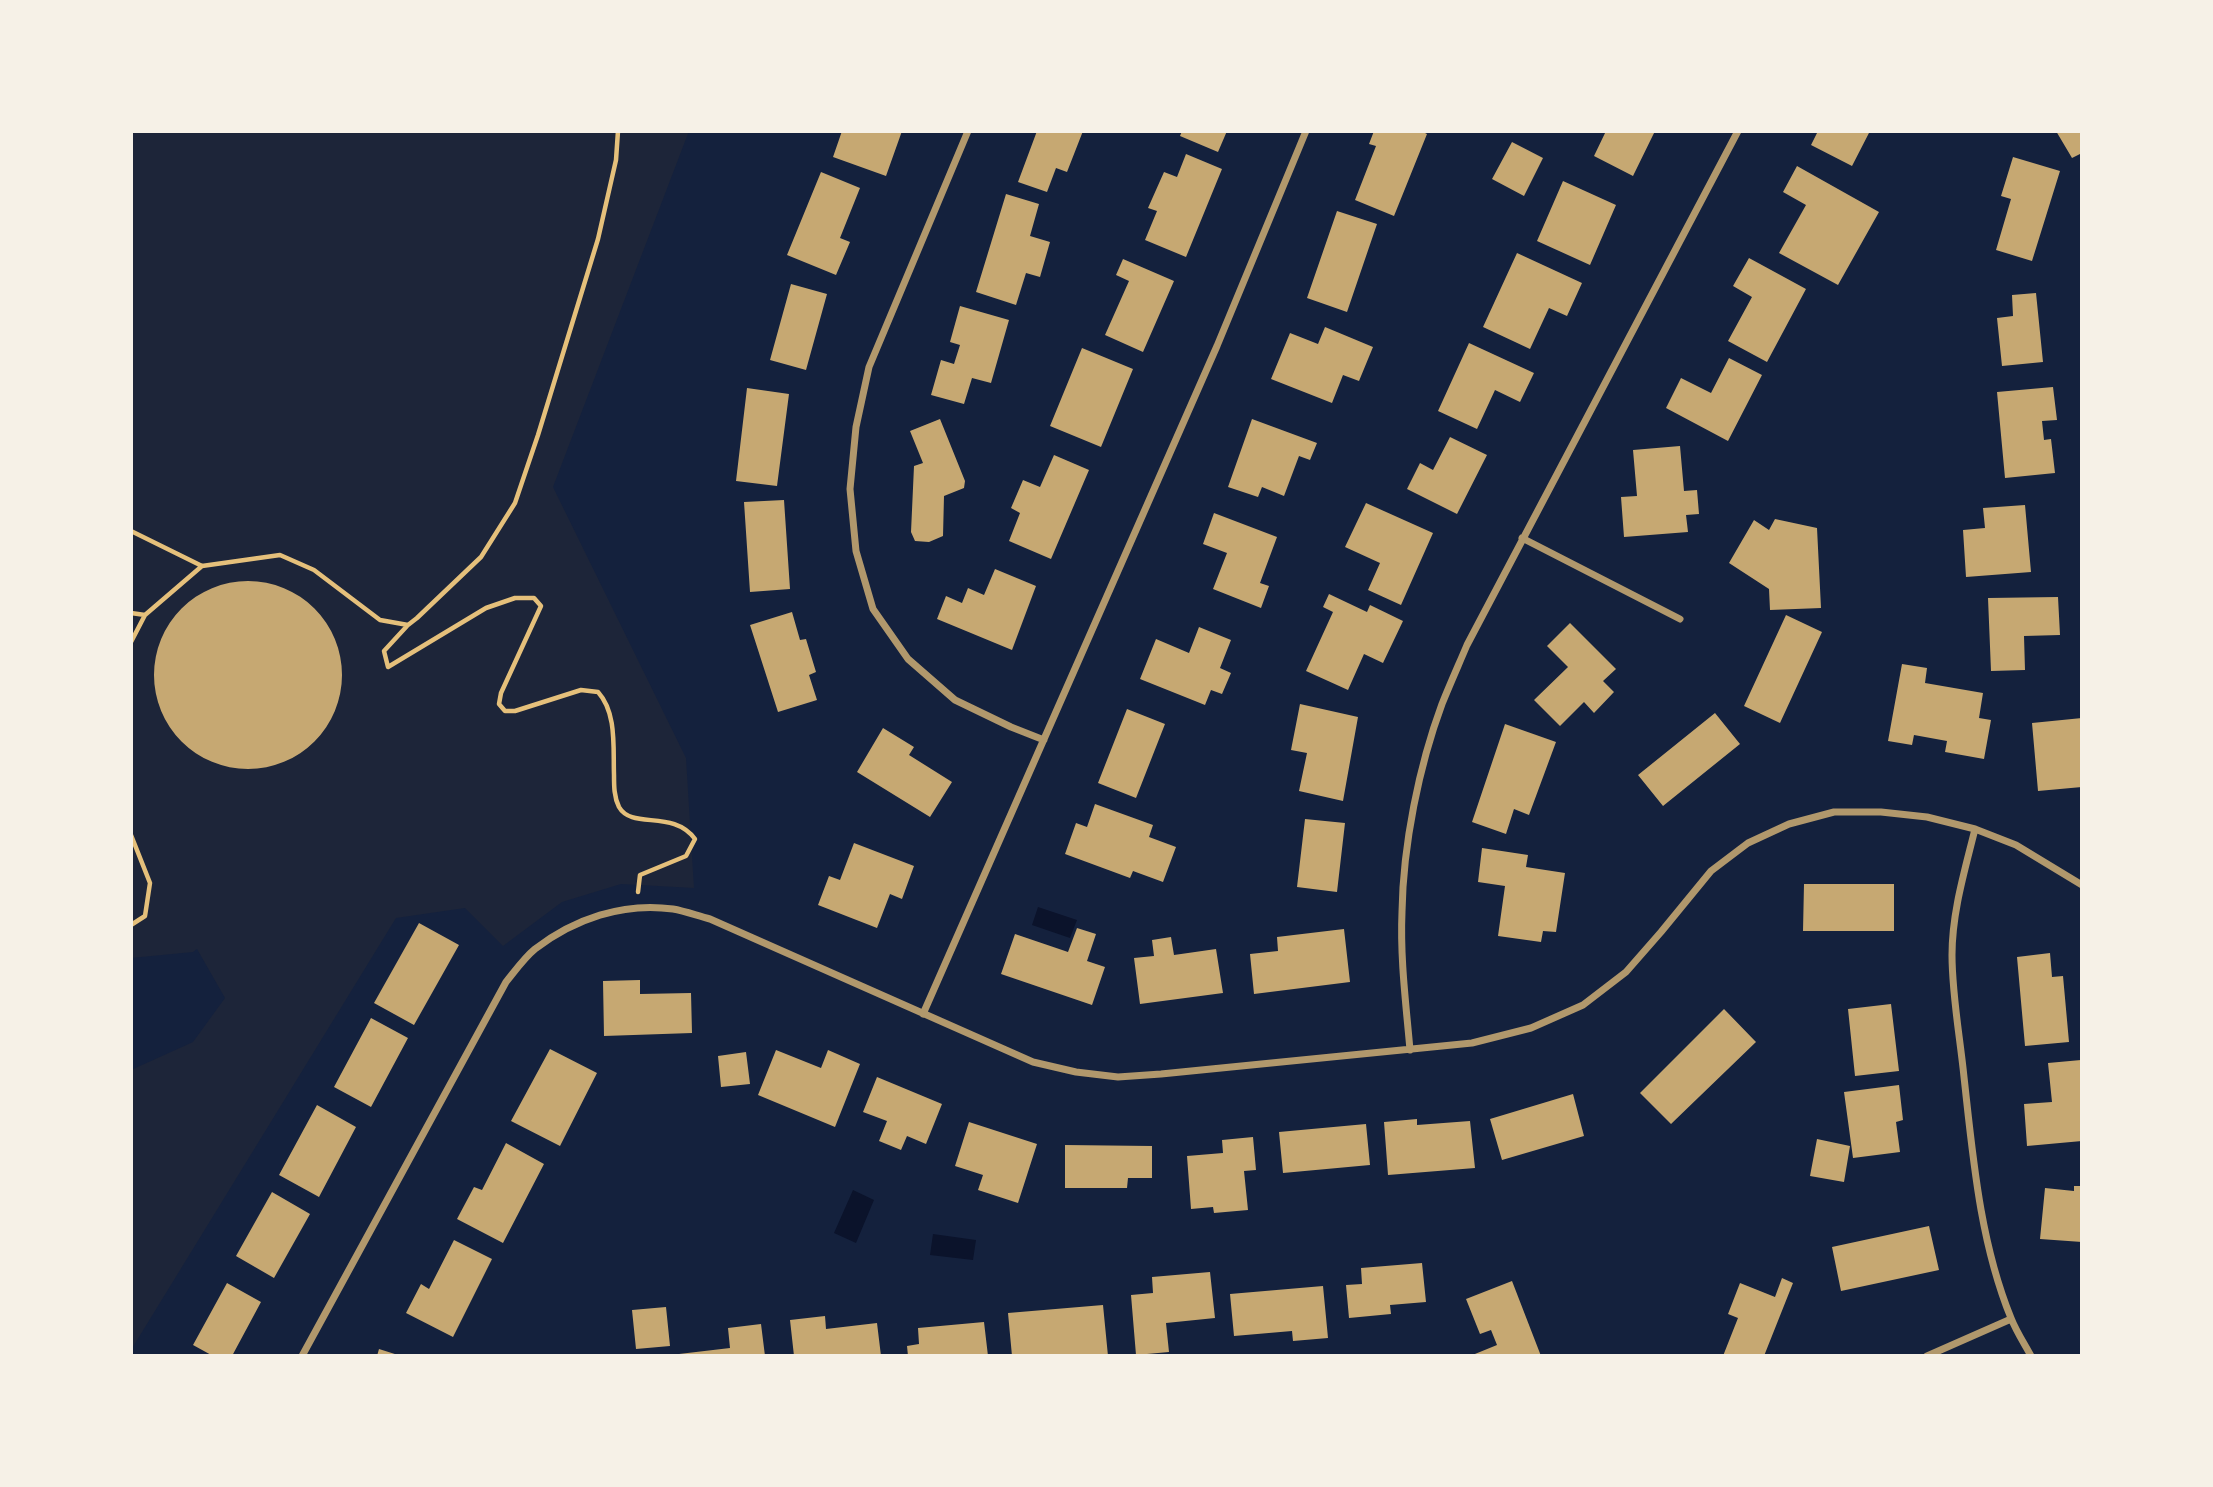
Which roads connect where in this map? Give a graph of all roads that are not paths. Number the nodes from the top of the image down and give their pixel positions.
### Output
1 (968, 131) edge
2 (1306, 131) edge
3 (1738, 131) edge
4 (1522, 538) junction
5 (1680, 619) dead end
6 (1044, 740) junction
7 (1975, 829) junction
8 (2082, 885) edge
9 (923, 1014) junction
10 (1410, 1050) junction
11 (2011, 1319) junction
12 (302, 1356) edge
13 (1927, 1356) edge
14 (2031, 1356) edge

1 - 6 street
2 - 6 street
3 - 4 street
4 - 5 street
4 - 10 street
6 - 9 street
7 - 8 street
7 - 10 street
7 - 11 street
9 - 10 street
9 - 12 street
11 - 13 street
11 - 14 street

